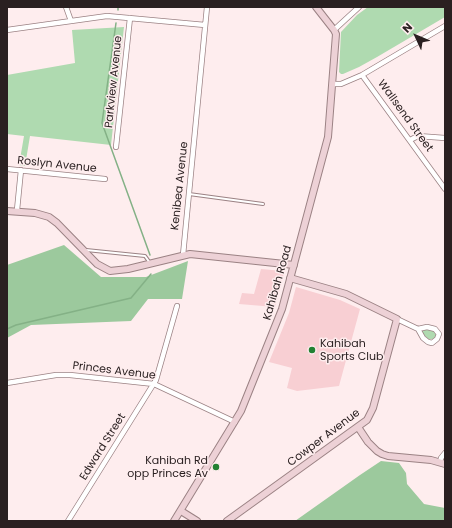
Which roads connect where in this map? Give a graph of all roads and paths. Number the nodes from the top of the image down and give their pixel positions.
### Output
1 (66, 7) edge
2 (207, 7) edge
3 (316, 7) edge
4 (360, 7) edge
5 (130, 18) junction
6 (71, 21) junction
7 (205, 25) junction
8 (445, 26) edge
9 (7, 30) edge
10 (334, 30) junction
11 (362, 75) junction
12 (332, 84) junction
13 (445, 138) edge
14 (410, 140) junction
15 (116, 147) dead end
16 (7, 169) edge
17 (21, 170) junction
18 (105, 179) dead end
19 (445, 189) edge
20 (189, 194) junction
21 (263, 204) dead end
22 (17, 210) junction
23 (7, 211) edge
24 (81, 248) junction
25 (183, 255) junction
26 (150, 264) junction
27 (294, 265) junction
28 (290, 278) junction
29 (177, 306) dead end
30 (397, 319) junction
31 (418, 329) junction
32 (7, 382) edge
33 (154, 384) junction
34 (235, 422) junction
35 (358, 427) junction
36 (445, 453) edge
37 (442, 463) edge
38 (180, 511) junction
39 (68, 521) edge
40 (174, 521) edge
41 (197, 521) edge
42 (227, 521) edge

1 - 6 street
2 - 7 street, Kenibea Avenue
3 - 10 main road
4 - 10 street
5 - 6 street
5 - 7 street
5 - 15 street, Parkview Avenue
6 - 9 street
7 - 20 street, Kenibea Avenue
8 - 11 street
10 - 12 main road, Kahibah Road
11 - 12 street
11 - 14 street, Wallsend Street
12 - 27 main road, Kahibah Road
13 - 14 street
14 - 19 street, Wallsend Street
16 - 17 street, Roslyn Avenue
17 - 18 street, Roslyn Avenue
17 - 22 street
20 - 21 lane
20 - 25 street, Kenibea Avenue
22 - 23 main road
22 - 24 main road
24 - 26 lane
24 - 26 main road
25 - 26 main road
25 - 27 main road
27 - 28 main road, Kahibah Road
28 - 30 main road
28 - 34 main road, Kahibah Road
29 - 33 street, Edward Street
30 - 31 street
30 - 35 main road, Cowper Avenue
31 - 31 street
32 - 33 street, Princes Avenue
33 - 34 street, Princes Avenue
33 - 39 street, Edward Street
34 - 38 main road, Kahibah Road
35 - 37 main road
35 - 42 main road, Cowper Avenue
36 - 37 street
38 - 40 main road, Kahibah Road
38 - 41 main road

